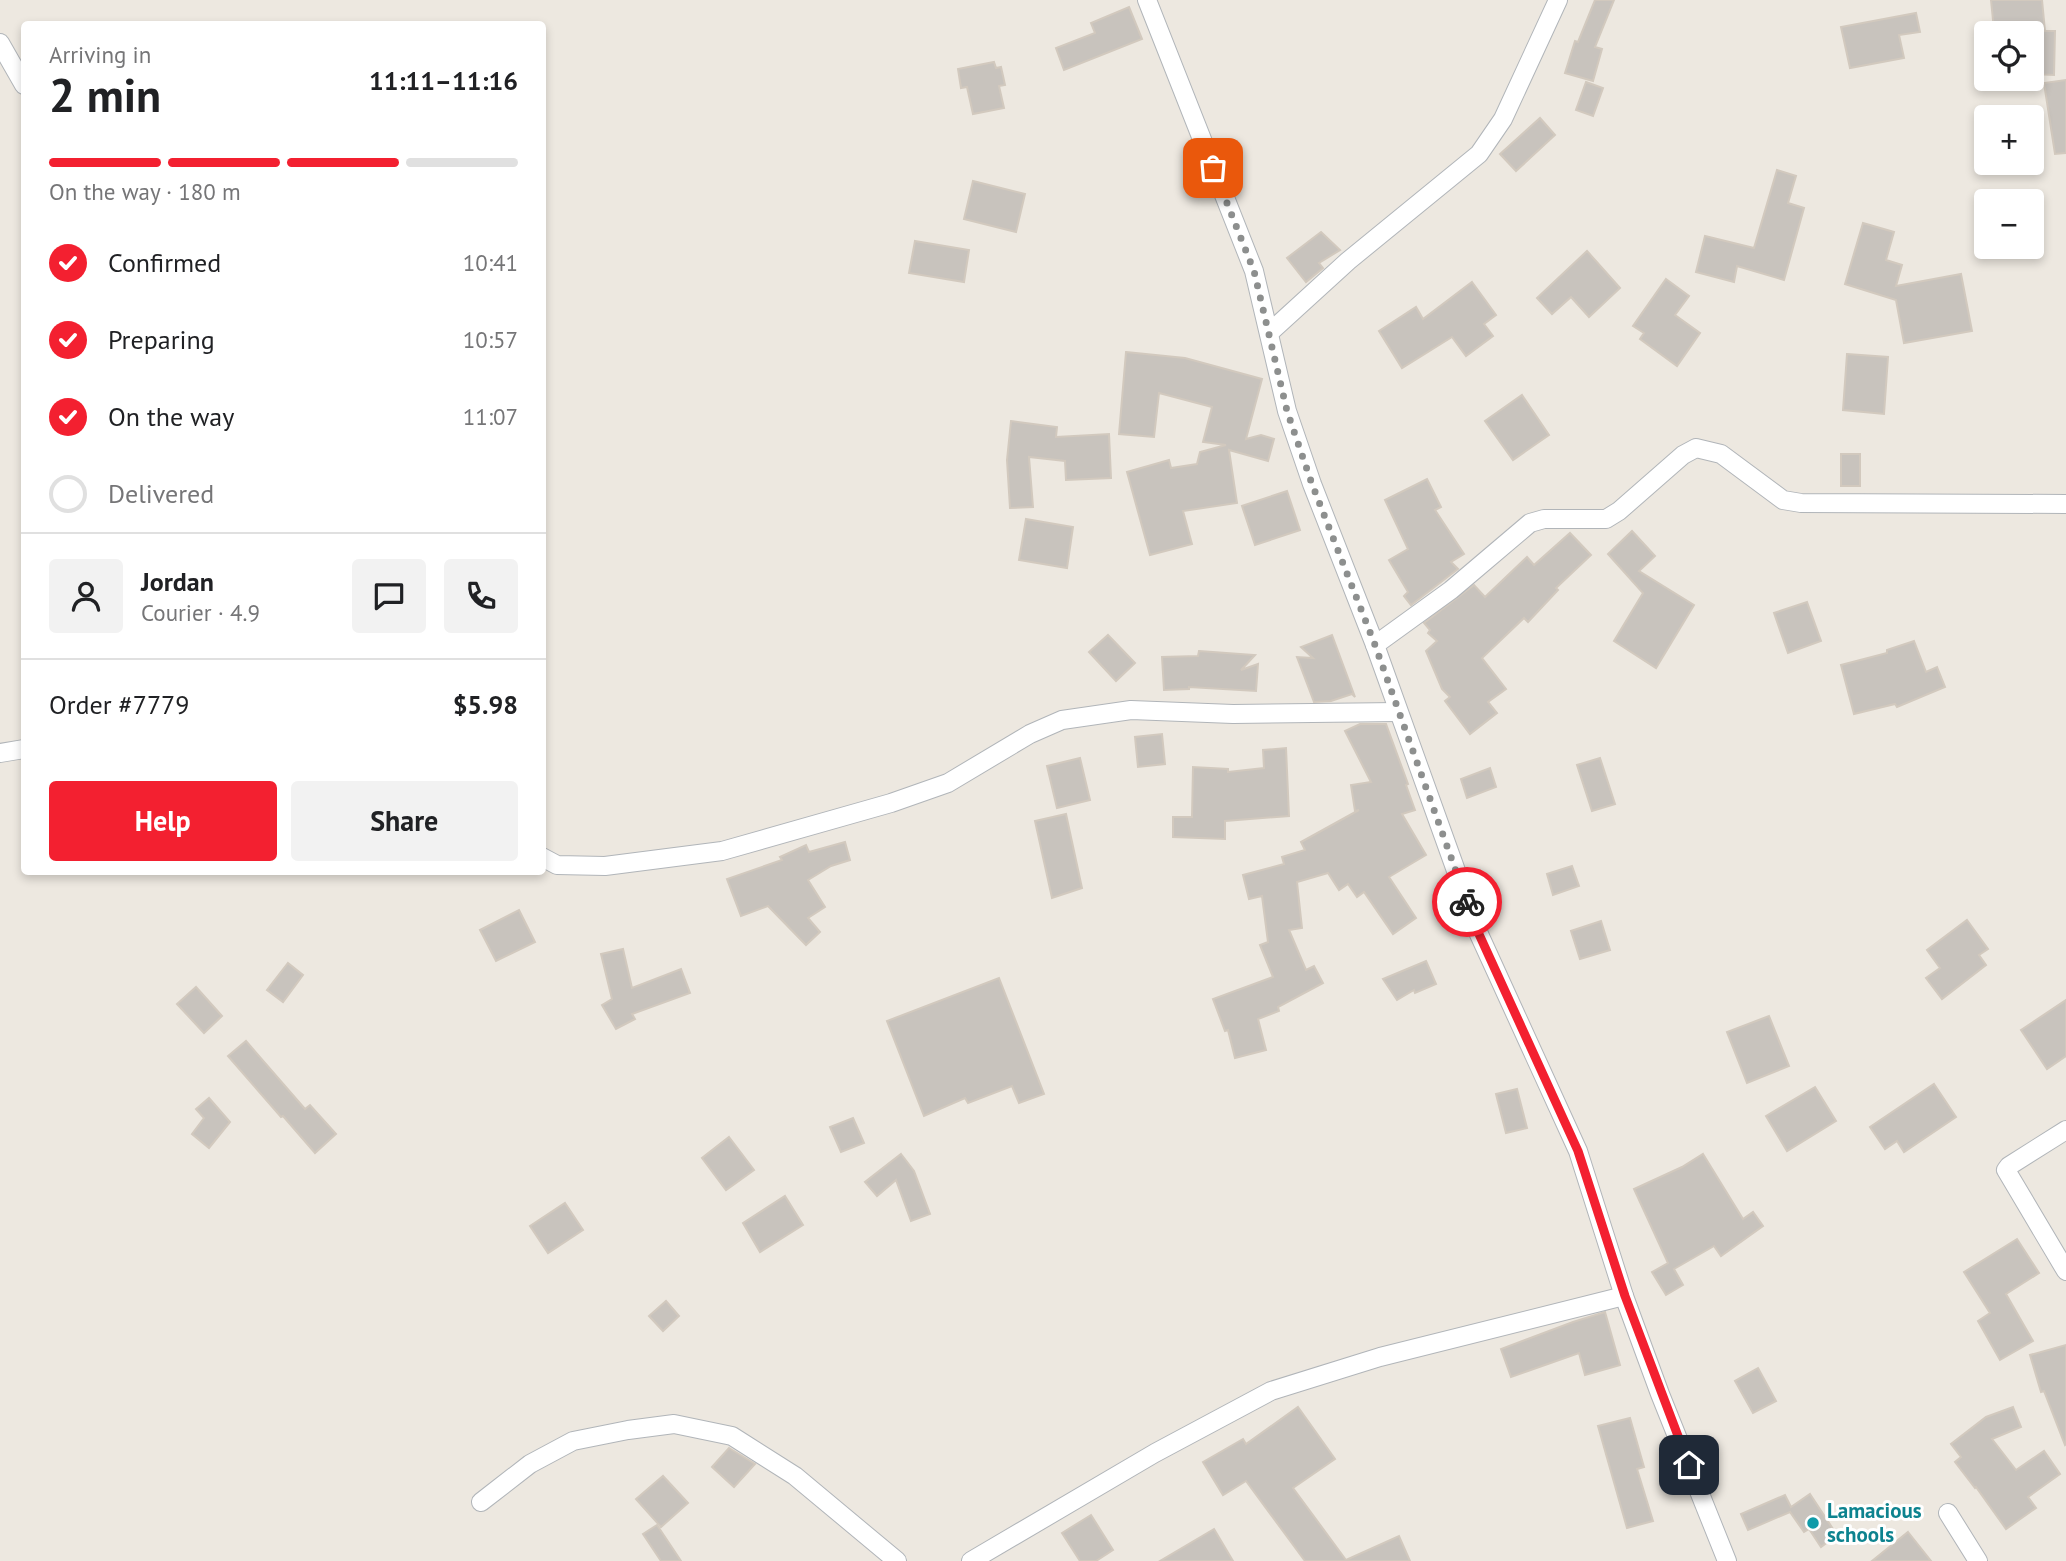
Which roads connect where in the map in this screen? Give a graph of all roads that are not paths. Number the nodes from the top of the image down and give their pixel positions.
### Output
1 (1147, 0) edge
2 (1558, 0) edge
3 (0, 43) edge
4 (21, 80) edge
5 (1269, 333) junction
6 (2066, 504) edge
7 (1375, 645) junction
8 (1398, 712) junction
9 (21, 750) edge
10 (0, 753) edge
11 (546, 859) edge
12 (2066, 1130) edge
13 (2066, 1271) edge
14 (1625, 1296) junction
15 (481, 1502) dead end
16 (1948, 1513) dead end
17 (897, 1561) edge
18 (971, 1561) edge
19 (1727, 1561) edge
20 (1979, 1561) edge

1 - 5 street
2 - 5 street
3 - 4 street
5 - 7 street
6 - 7 street
7 - 8 street
8 - 11 street
8 - 14 street
9 - 10 street
12 - 13 street
14 - 18 street
14 - 19 street
15 - 17 street
16 - 20 street

